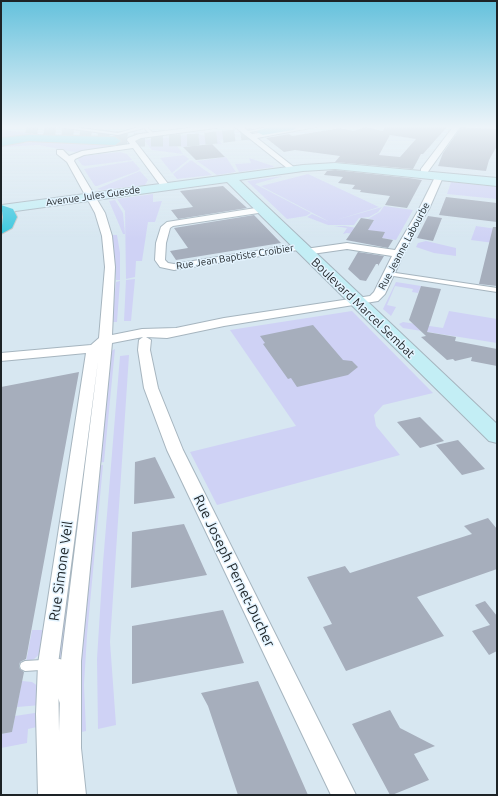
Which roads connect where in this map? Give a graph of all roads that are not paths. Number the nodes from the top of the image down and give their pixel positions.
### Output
1 (72, 164) edge
2 (149, 164) edge
3 (289, 164) edge
4 (328, 164) edge
5 (356, 164) edge
6 (429, 164) edge
7 (294, 168) junction
8 (424, 171) junction
9 (230, 178) junction
10 (497, 179) edge
11 (438, 180) junction
12 (497, 182) edge
13 (166, 187) junction
14 (91, 196) junction
15 (1, 209) edge
16 (262, 210) junction
17 (1, 229) edge
18 (303, 250) junction
19 (400, 251) junction
20 (389, 274) junction
21 (497, 290) edge
22 (358, 303) junction
23 (175, 332) junction
24 (145, 340) junction
25 (99, 350) junction
26 (1, 353) edge
27 (35, 354) junction
28 (1, 358) edge
29 (497, 436) edge
30 (48, 664) junction
31 (25, 666) dead end
32 (70, 709) junction
33 (50, 795) edge
34 (74, 795) edge
35 (344, 795) edge

1 - 14 street, Rue Simone Veil
2 - 13 street
3 - 7 street
4 - 7 street, Avenue Jules Guesde
5 - 8 street, Avenue Jules Guesde
6 - 8 street
7 - 9 street, Avenue Jules Guesde
7 - 11 street, Avenue Jules Guesde
8 - 10 street, Avenue Jules Guesde
9 - 13 street, Avenue Jules Guesde
9 - 16 street, Boulevard Marcel Sembat
11 - 12 street, Avenue Jules Guesde
11 - 19 street, Rue Jeanne Labourbe
13 - 14 street, Avenue Jules Guesde
14 - 15 street, Avenue Jules Guesde
14 - 25 street, Rue Simone Veil
15 - 17 highway
16 - 18 street, Boulevard Marcel Sembat
16 - 18 street, Rue Jean Baptiste Croibier
18 - 19 street
18 - 22 street, Boulevard Marcel Sembat
19 - 20 street, Rue Jeanne Labourbe
20 - 21 lane
20 - 22 street, Rue Jeanne Labourbe
22 - 23 street
22 - 29 street, Boulevard Marcel Sembat
23 - 24 street
23 - 25 street
24 - 25 street
24 - 35 street, Rue Joseph Pernet-Ducher
25 - 27 street
25 - 30 street, Rue Simone Veil
25 - 32 street, Rue Simone Veil
26 - 27 lane
27 - 28 street
30 - 31 lane
30 - 32 lane
30 - 33 street, Rue Simone Veil
32 - 34 street, Rue Simone Veil

